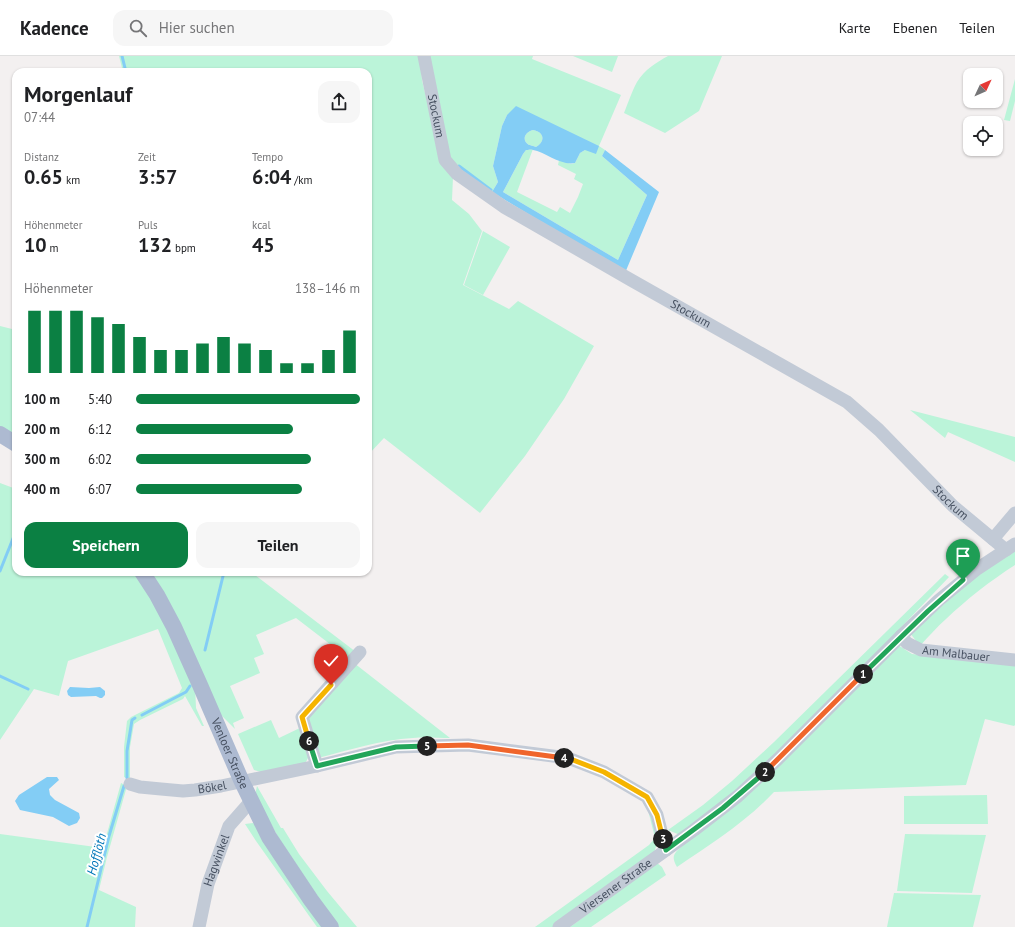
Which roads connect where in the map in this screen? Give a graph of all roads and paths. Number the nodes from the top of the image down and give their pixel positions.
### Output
1 (424, 56) edge
2 (0, 434) edge
3 (12, 442) edge
4 (1015, 513) edge
5 (994, 538) junction
6 (1011, 547) edge
7 (145, 576) edge
8 (901, 636) junction
9 (360, 652) dead end
10 (1015, 660) edge
11 (317, 766) junction
12 (242, 782) junction
13 (130, 784) dead end
14 (251, 801) junction
15 (666, 850) junction
16 (199, 927) edge
17 (331, 927) edge
18 (559, 927) edge

1 - 5 street, Stockum
2 - 3 main road
4 - 5 street
5 - 6 street, Stockum
6 - 8 street, Viersener Straße
7 - 12 main road, Venloer Straße
8 - 10 street, Am Malbauer
8 - 15 street, Viersener Straße
9 - 11 street
11 - 12 street, Bökel
11 - 15 street, Bökel
12 - 13 street, Bökel
12 - 14 main road, Venloer Straße
14 - 16 street, Hagwinkel
14 - 17 main road, Venloer Straße
15 - 18 street, Viersener Straße

